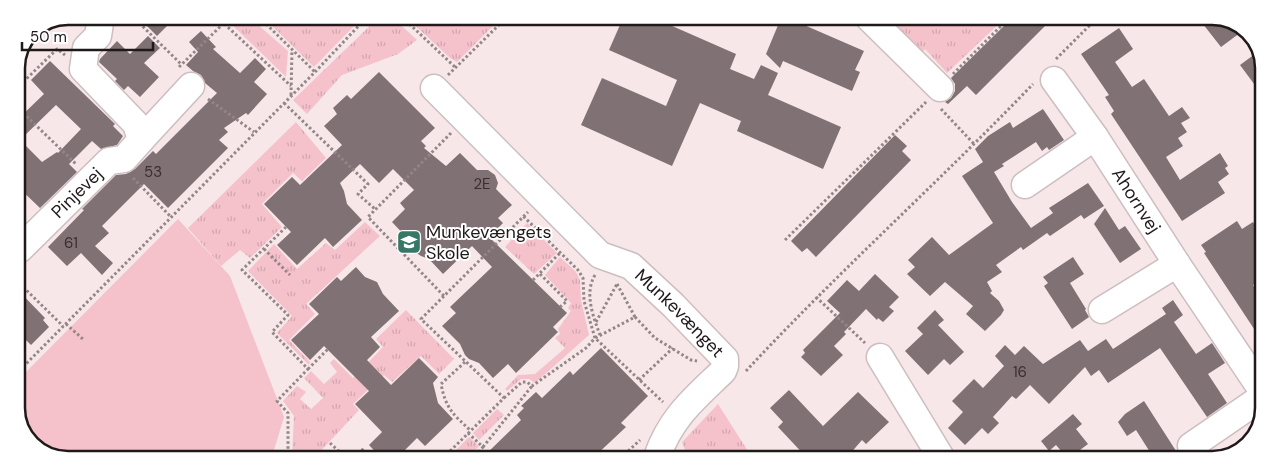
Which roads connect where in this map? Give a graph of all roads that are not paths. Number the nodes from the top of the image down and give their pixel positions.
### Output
1 (100, 25) edge
2 (875, 25) edge
3 (186, 75) road end
4 (1047, 75) road end
5 (434, 88) dead end
6 (935, 93) road end
7 (1095, 137) junction
8 (141, 140) junction
9 (1025, 186) dead end
10 (25, 244) edge
11 (1177, 264) junction
12 (1102, 310) dead end
13 (880, 357) road end
14 (1255, 380) edge
15 (1255, 402) edge
16 (1191, 446) dead end
17 (656, 451) edge
18 (937, 451) edge

1 - 8 street
2 - 6 street
3 - 8 street, Pinjevej
4 - 7 street, Ahornvej
5 - 17 street, Munkevænget
7 - 9 street
7 - 11 street, Ahornvej
8 - 10 street, Pinjevej
11 - 12 street
11 - 14 street, Ahornvej
13 - 18 street
15 - 16 street

